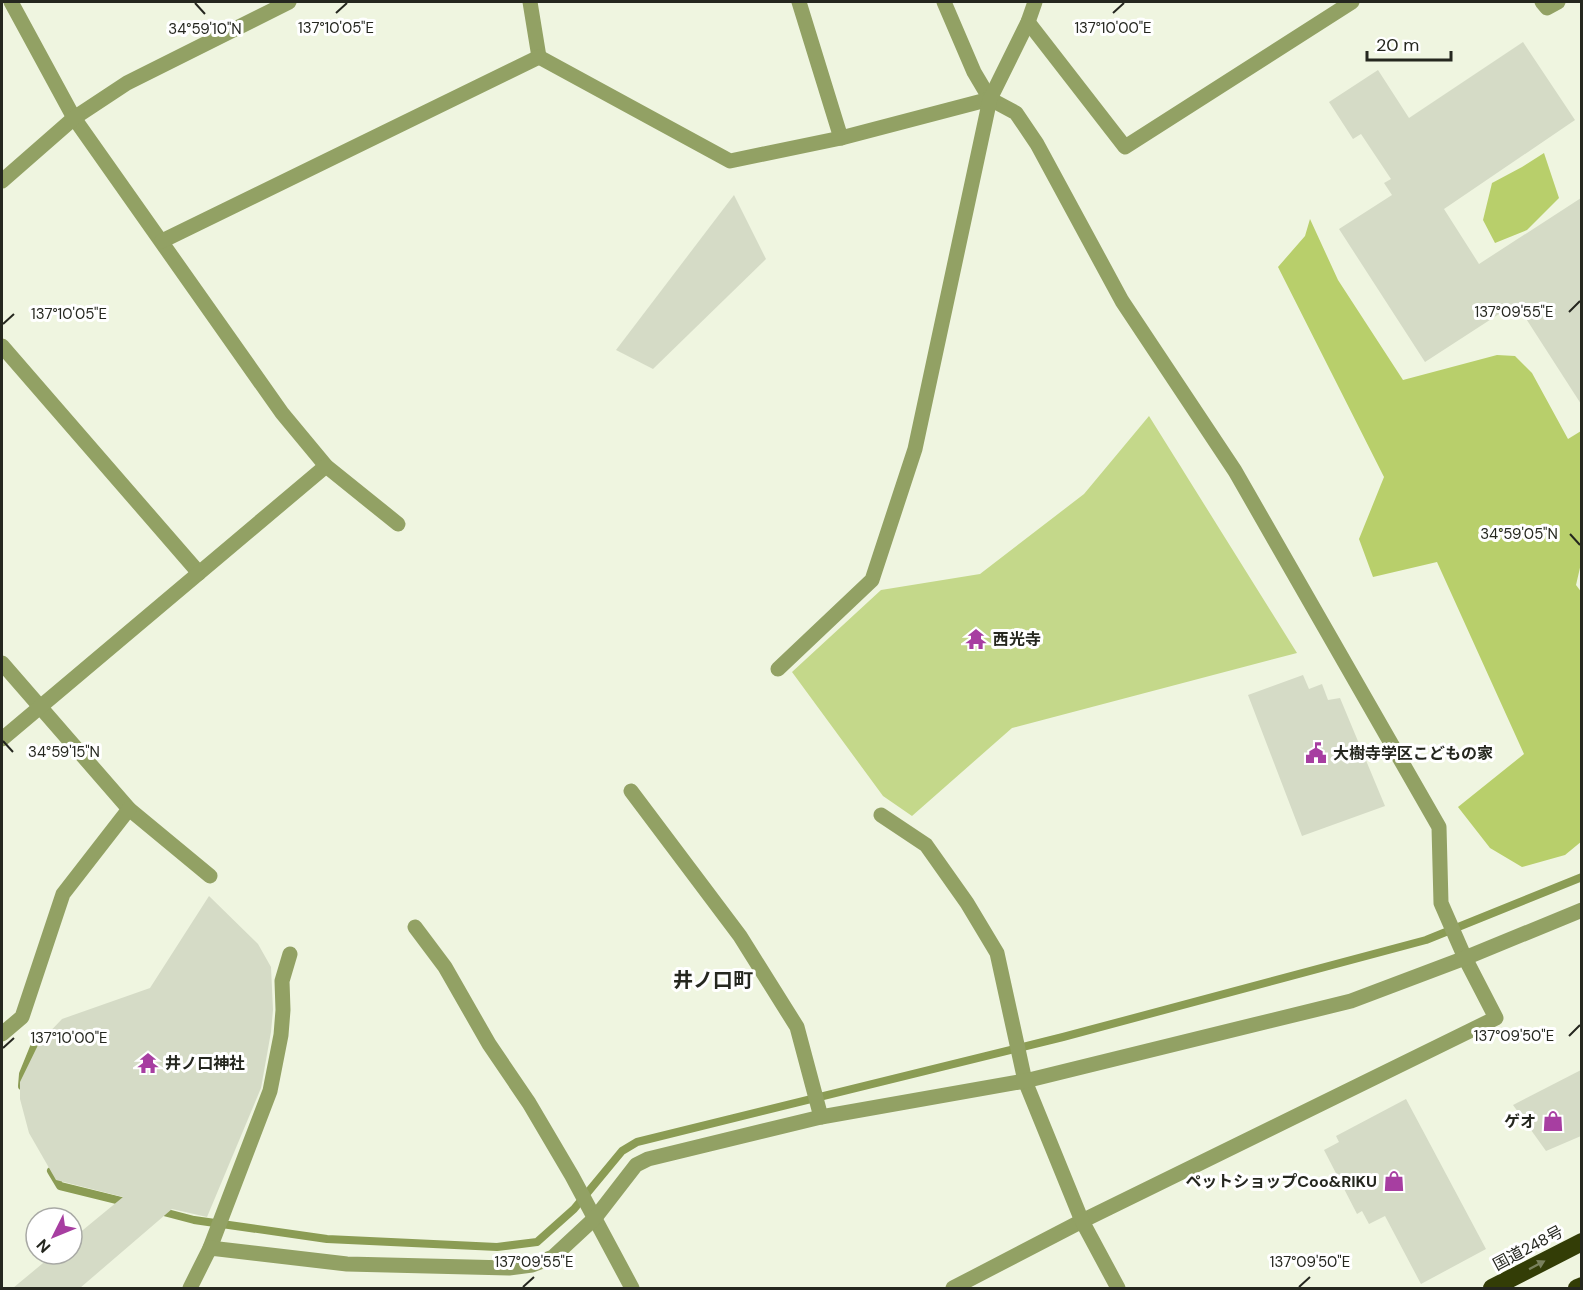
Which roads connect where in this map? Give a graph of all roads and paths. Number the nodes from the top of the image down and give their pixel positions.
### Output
1 (11, 2) edge
2 (289, 2) edge
3 (530, 2) edge
4 (799, 2) edge
5 (944, 2) edge
6 (1035, 2) edge
7 (1352, 2) edge
8 (1542, 2) edge
9 (1558, 2) edge
10 (1028, 22) junction
11 (539, 57) junction
12 (990, 99) junction
13 (74, 118) junction
14 (841, 138) junction
15 (2, 181) edge
16 (162, 241) junction
17 (2, 346) edge
18 (326, 466) junction
19 (398, 524) dead end
20 (199, 573) junction
21 (2, 663) edge
22 (778, 669) dead end
23 (40, 707) junction
24 (2, 739) edge
25 (631, 791) dead end
26 (129, 809) junction
27 (881, 815) dead end
28 (210, 876) dead end
29 (1581, 910) edge
30 (415, 927) dead end
31 (290, 954) dead end
32 (1465, 958) junction
33 (2, 1034) edge
34 (1025, 1081) junction
35 (821, 1117) junction
36 (594, 1218) junction
37 (1082, 1221) junction
38 (1581, 1242) edge
39 (210, 1248) junction
40 (190, 1288) edge
41 (632, 1288) edge
42 (952, 1288) edge
43 (1118, 1288) edge
44 (1492, 1288) edge

1 - 13 street
2 - 13 street
3 - 11 street
4 - 14 street
5 - 12 street
6 - 10 street
7 - 10 street
8 - 9 street
10 - 12 street
11 - 14 street
11 - 16 street
12 - 14 street
12 - 22 street
12 - 32 street
13 - 15 street
13 - 16 street
16 - 18 street
17 - 20 street
18 - 19 street
18 - 20 street
20 - 23 street
21 - 23 street
23 - 24 street
23 - 26 street
25 - 35 street
26 - 28 street
26 - 33 street
27 - 34 street
29 - 32 street
30 - 36 street
31 - 39 street
32 - 34 street
32 - 37 street
34 - 35 street
34 - 37 street
35 - 36 street
36 - 39 street
36 - 41 street
37 - 42 street
37 - 43 street
44 -> 38 highway, 国道248号
39 - 40 street

